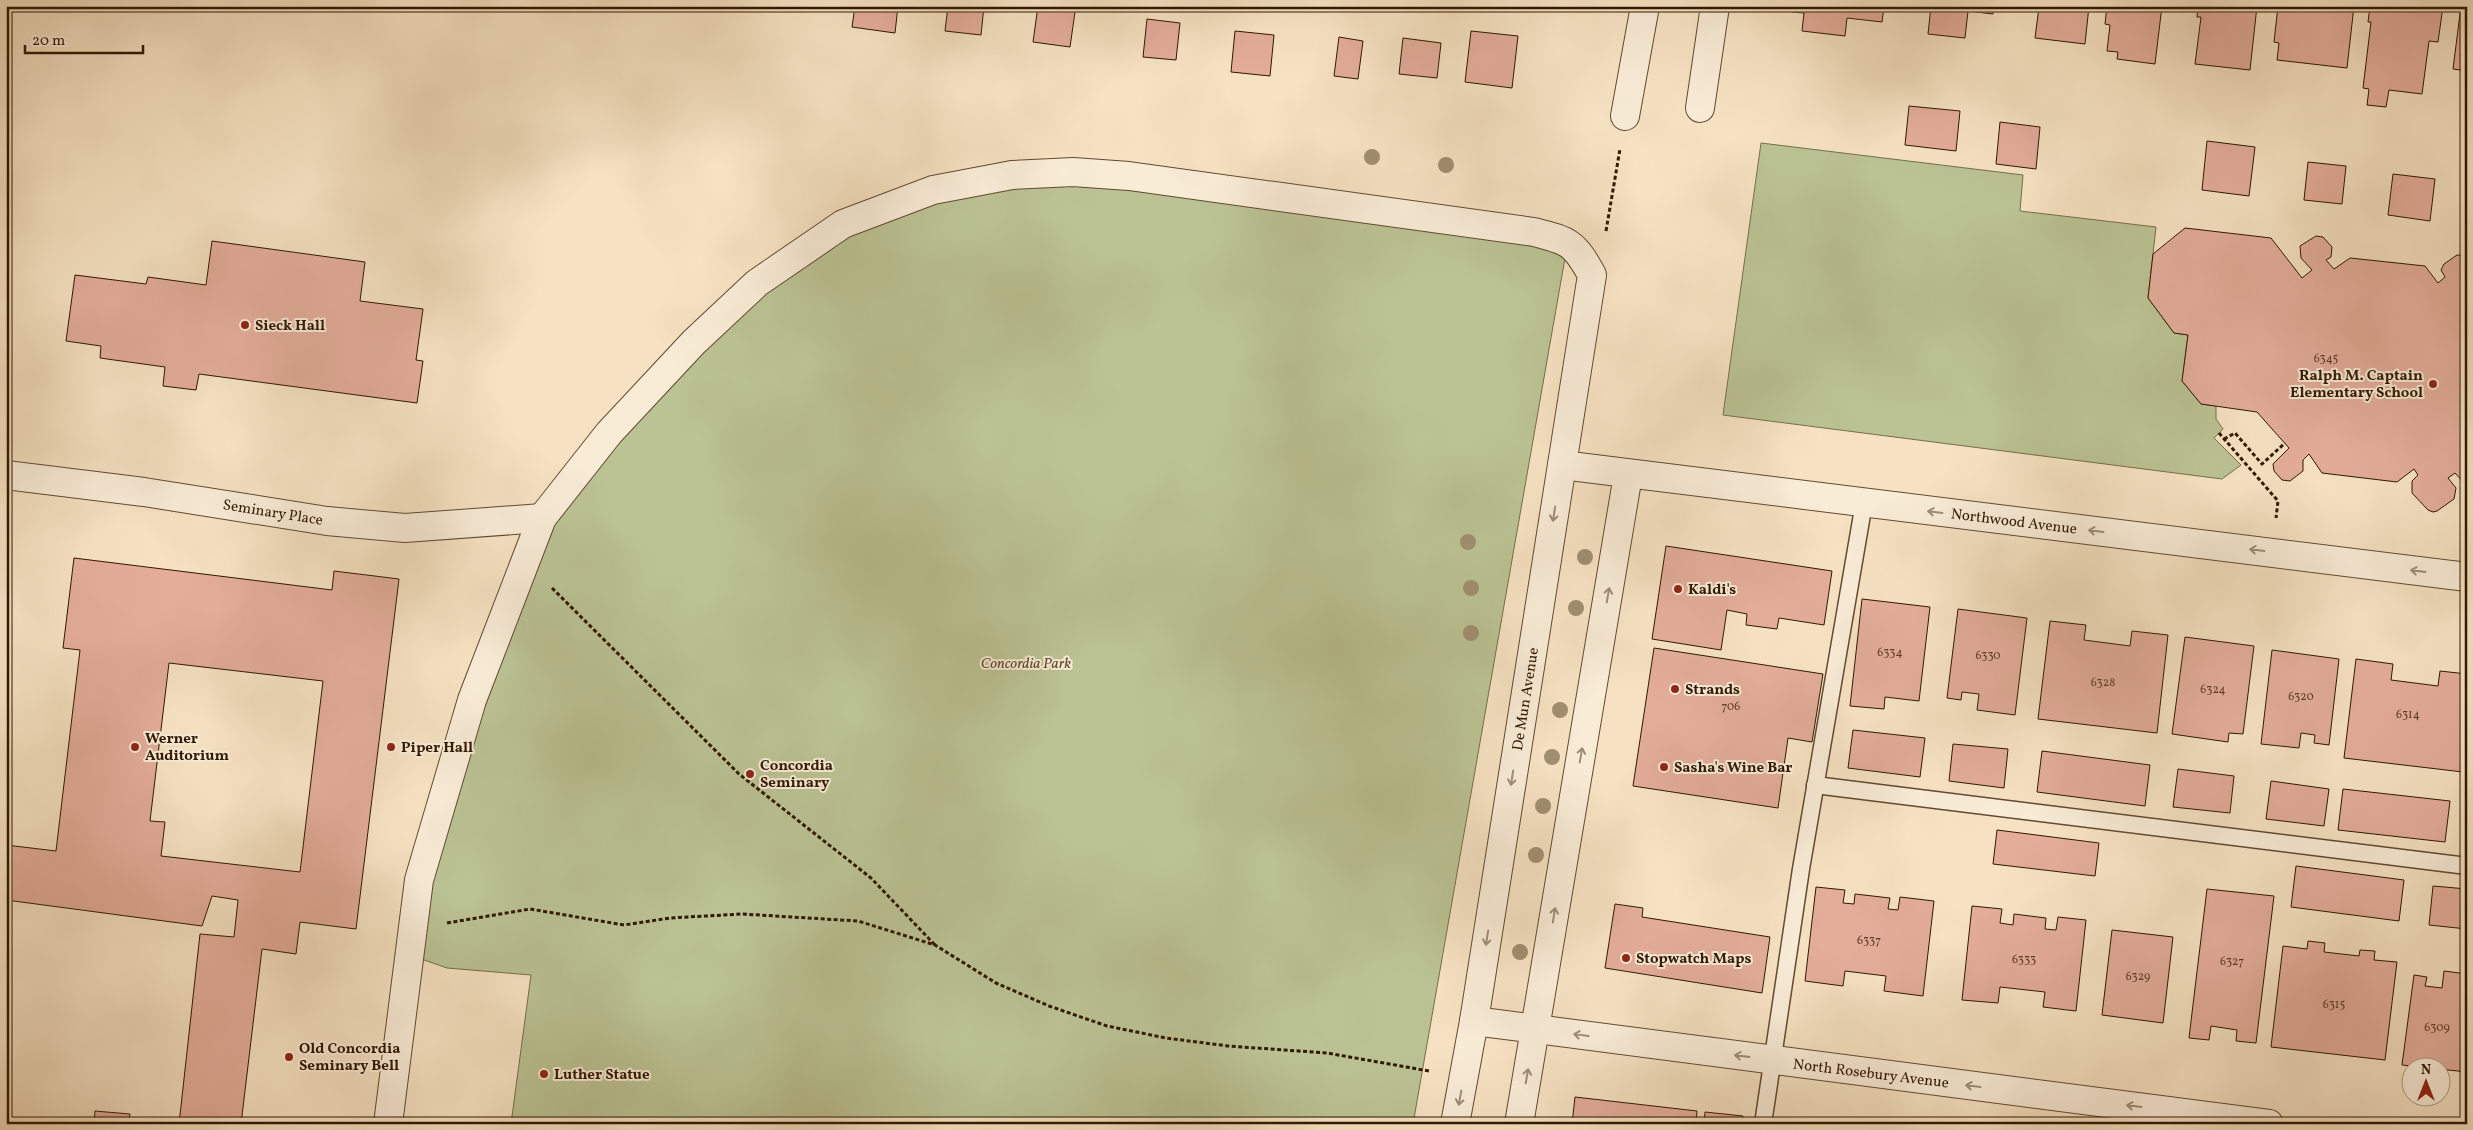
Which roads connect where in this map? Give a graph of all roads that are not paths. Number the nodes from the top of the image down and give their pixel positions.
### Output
1 (1645, 6) edge
2 (1715, 6) edge
3 (1700, 108) dead end
4 (1626, 116) road end
5 (1562, 465) junction
6 (1628, 474) junction
7 (6, 475) edge
8 (1864, 503) junction
9 (542, 518) junction
10 (2467, 577) edge
11 (1816, 785) junction
12 (2467, 866) edge
13 (1474, 1021) junction
14 (1535, 1029) junction
15 (1771, 1060) junction
16 (388, 1124) edge
17 (1456, 1124) edge
18 (1519, 1124) edge
19 (1762, 1124) edge
20 (2269, 1124) edge

1 - 4 street
2 - 3 street
5 - 6 street, Northwood Avenue
5 - 9 street, De Mun Avenue
5 -> 13 street, De Mun Avenue
6 - 8 street, Northwood Avenue
14 -> 6 street
7 - 9 street, Seminary Place
10 -> 8 street, Northwood Avenue
8 - 11 lane
9 - 16 street
11 - 12 lane
11 - 15 lane
13 - 14 street, North Rosebury Avenue
13 -> 17 street, De Mun Avenue
15 -> 14 street, North Rosebury Avenue
18 -> 14 street
15 - 19 lane
20 -> 15 street, North Rosebury Avenue

